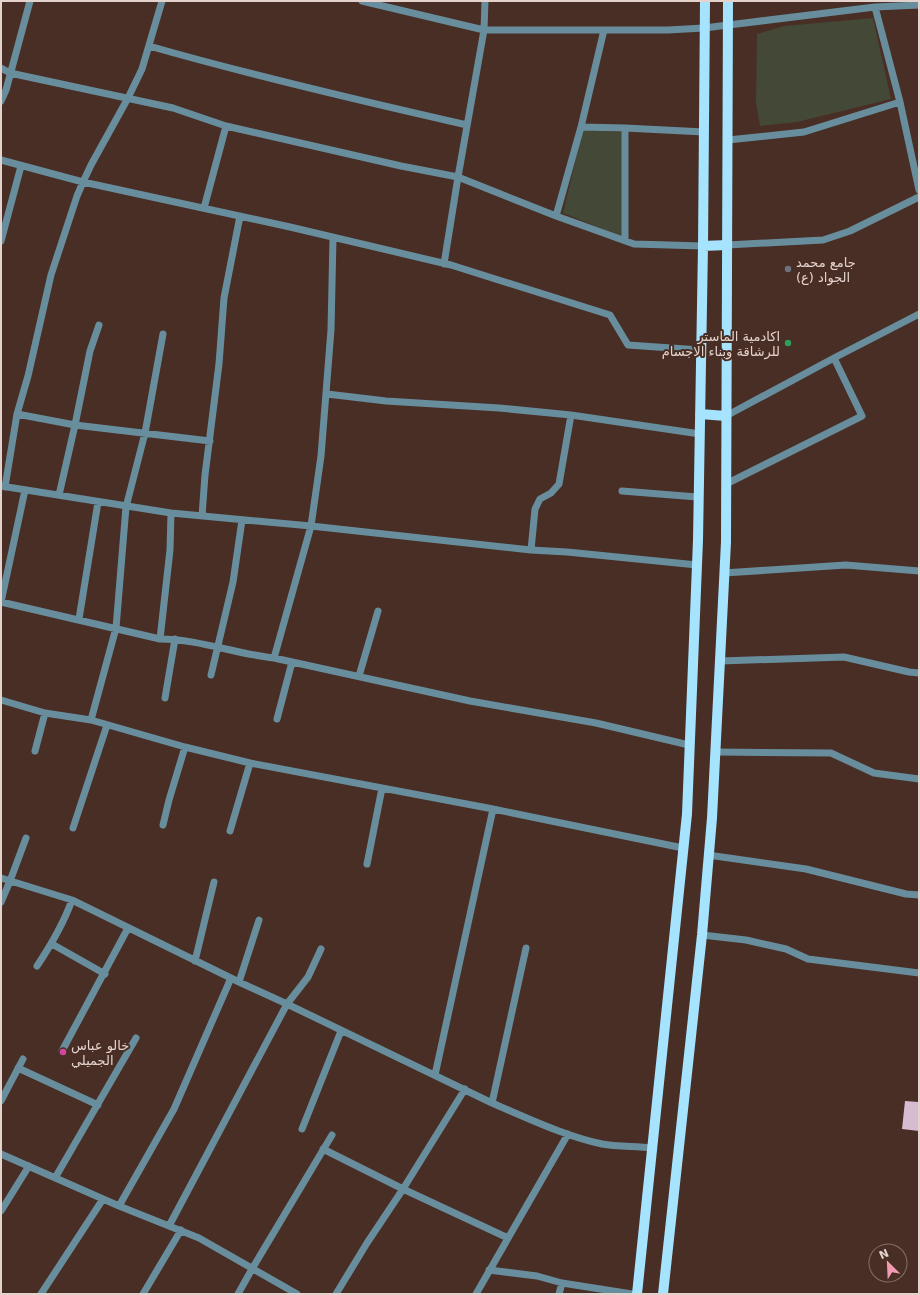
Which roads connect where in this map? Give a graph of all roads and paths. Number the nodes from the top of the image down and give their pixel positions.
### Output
1 (30, 1) edge
2 (162, 1) edge
3 (362, 1) edge
4 (485, 1) edge
5 (705, 1) edge
6 (728, 1) edge
7 (375, 3) edge
8 (917, 4) edge
9 (875, 7) junction
10 (728, 25) junction
11 (704, 28) junction
12 (484, 30) junction
13 (604, 30) junction
14 (149, 46) junction
15 (1, 68) edge
16 (10, 73) junction
17 (128, 98) junction
18 (1, 101) edge
19 (900, 102) junction
20 (467, 125) junction
21 (226, 126) junction
22 (581, 127) junction
23 (625, 128) junction
24 (704, 132) junction
25 (728, 140) junction
26 (1, 160) edge
27 (21, 166) junction
28 (458, 177) junction
29 (83, 182) junction
30 (919, 190) edge
31 (919, 197) edge
32 (204, 208) junction
33 (240, 216) junction
34 (556, 216) junction
35 (333, 238) junction
36 (624, 240) junction
37 (1, 241) edge
38 (727, 245) junction
39 (703, 246) junction
40 (444, 264) junction
41 (919, 314) edge
42 (99, 325) dead end
43 (163, 334) dead end
44 (700, 350) junction
45 (834, 358) junction
46 (327, 394) junction
47 (17, 414) junction
48 (700, 414) junction
49 (571, 415) junction
50 (726, 416) junction
51 (76, 425) junction
52 (144, 433) junction
53 (700, 434) junction
54 (210, 441) junction
55 (726, 484) junction
56 (3, 486) edge
57 (25, 490) junction
58 (622, 492) dead end
59 (59, 495) junction
60 (697, 497) junction
61 (98, 502) junction
62 (126, 507) junction
63 (171, 514) junction
64 (202, 516) junction
65 (242, 520) junction
66 (311, 526) junction
67 (531, 550) junction
68 (697, 565) junction
69 (919, 571) edge
70 (724, 573) junction
71 (1, 602) edge
72 (378, 611) dead end
73 (79, 619) junction
74 (116, 628) junction
75 (160, 639) junction
76 (175, 639) junction
77 (218, 648) junction
78 (274, 658) junction
79 (292, 662) junction
80 (720, 662) junction
81 (919, 673) edge
82 (212, 675) dead end
83 (359, 676) junction
84 (164, 698) dead end
85 (1, 700) edge
86 (45, 713) junction
87 (277, 719) dead end
88 (91, 720) junction
89 (107, 725) junction
90 (689, 745) junction
91 (185, 747) junction
92 (35, 751) dead end
93 (715, 752) junction
94 (250, 763) junction
95 (919, 779) edge
96 (382, 788) junction
97 (493, 809) junction
98 (164, 825) dead end
99 (73, 828) dead end
100 (230, 831) dead end
101 (26, 838) dead end
102 (683, 848) junction
103 (708, 855) junction
104 (367, 864) dead end
105 (1, 878) edge
106 (10, 881) junction
107 (214, 882) dead end
108 (919, 895) edge
109 (72, 900) junction
110 (1, 902) edge
111 (259, 920) dead end
112 (128, 928) junction
113 (702, 935) junction
114 (52, 944) junction
115 (526, 948) dead end
116 (321, 949) dead end
117 (195, 961) junction
118 (36, 966) dead end
119 (104, 974) junction
120 (919, 974) edge
121 (231, 978) junction
122 (239, 982) junction
123 (287, 1004) junction
124 (341, 1031) junction
125 (136, 1038) dead end
126 (62, 1051) dead end
127 (23, 1059) dead end
128 (18, 1068) junction
129 (435, 1075) junction
130 (465, 1089) junction
131 (1, 1101) edge
132 (492, 1103) junction
133 (98, 1105) junction
134 (302, 1129) dead end
135 (568, 1134) junction
136 (332, 1136) dead end
137 (652, 1148) junction
138 (323, 1149) junction
139 (1, 1154) edge
140 (29, 1166) junction
141 (55, 1178) junction
142 (403, 1189) junction
143 (103, 1199) junction
144 (119, 1206) junction
145 (1, 1211) edge
146 (169, 1226) junction
147 (181, 1230) junction
148 (508, 1238) junction
149 (252, 1269) junction
150 (490, 1270) junction
151 (562, 1283) junction
152 (42, 1294) edge
153 (143, 1294) edge
154 (238, 1294) edge
155 (297, 1294) edge
156 (336, 1294) edge
157 (476, 1294) edge
158 (559, 1294) edge
159 (632, 1294) edge
160 (636, 1294) edge
161 (663, 1294) edge

1 - 16 street
2 - 14 street
3 - 7 street
4 - 12 street
5 - 11 main road
6 - 10 main road
7 - 12 street
8 - 9 street
9 - 10 street
9 - 19 street
10 - 11 street
10 - 25 main road
11 - 13 street
11 - 24 main road
12 - 13 street
12 - 20 street
13 - 22 street
14 - 17 street
14 - 20 street
15 - 16 street
16 - 17 street
16 - 18 street
17 - 21 street
17 - 29 street
19 - 25 street
19 - 30 street
20 - 28 street
21 - 28 street
21 - 32 street
22 - 23 street
22 - 34 street
23 - 24 street
23 - 36 street
24 - 39 main road
25 - 38 main road
26 - 27 street
27 - 29 street
27 - 37 street
28 - 34 street
28 - 40 street
29 - 32 street
29 - 47 street
31 - 38 street
32 - 33 street
33 - 35 street
33 - 54 street
34 - 36 street
35 - 40 street
35 - 46 street
36 - 39 street
38 - 39 main road
38 - 50 main road
39 - 44 main road
40 - 44 street
41 - 45 street
42 - 51 street
43 - 52 street
44 - 48 main road
45 - 50 street
45 - 55 street
46 - 49 street
46 - 66 street
47 - 51 street
47 - 56 street
48 - 50 main road
48 - 53 main road
49 - 53 street
49 - 67 street
50 - 55 main road
51 - 52 street
51 - 59 street
52 - 54 street
52 - 62 street
53 - 60 main road
54 - 64 street
55 - 70 main road
56 - 57 street
57 - 59 street
57 - 71 street
58 - 60 street
59 - 61 street
60 - 68 main road
61 - 62 street
61 - 73 street
62 - 63 street
62 - 74 street
63 - 64 street
63 - 75 street
64 - 65 street
65 - 66 street
65 - 77 street
66 - 67 street
66 - 78 street
67 - 68 street
68 - 90 main road
69 - 70 street
70 - 80 main road
71 - 73 street
72 - 83 street
73 - 74 street
74 - 75 street
74 - 88 street
75 - 76 street
76 - 77 street
76 - 84 street
77 - 78 street
77 - 82 street
78 - 79 street
79 - 83 street
79 - 87 street
80 - 81 street
80 - 93 main road
83 - 90 street
85 - 86 street
86 - 88 street
86 - 92 street
88 - 89 street
89 - 91 street
89 - 99 street
90 - 102 main road
91 - 94 street
91 - 98 street
93 - 95 street
93 - 103 main road
94 - 96 street
94 - 100 street
96 - 97 street
96 - 104 street
97 - 102 street
97 - 129 street
101 - 106 street
102 - 137 main road
103 - 108 street
103 - 113 main road
105 - 106 street
106 - 109 street
106 - 110 street
107 - 117 street
109 - 112 street
109 - 114 street
111 - 122 street
112 - 117 street
112 - 119 street
113 - 120 street
113 - 161 main road
114 - 118 street
114 - 119 street
115 - 132 street
116 - 123 street
117 - 121 street
119 - 126 street
121 - 122 street
121 - 144 street
122 - 123 street
123 - 124 street
123 - 146 street
124 - 129 street
124 - 134 street
125 - 133 street
127 - 128 street
128 - 131 street
128 - 133 street
129 - 130 street
130 - 132 street
130 - 142 street
132 - 135 street
133 - 141 street
135 - 137 street
135 - 148 street
136 - 138 street
137 - 160 main road
138 - 142 street
138 - 149 street
139 - 140 street
140 - 141 street
140 - 145 street
141 - 143 street
142 - 148 street
142 - 156 street
143 - 144 street
143 - 152 street
144 - 146 street
146 - 147 street
147 - 149 street
147 - 153 street
148 - 150 street
149 - 154 street
149 - 155 street
150 - 151 street
150 - 157 street
151 - 158 street
151 - 159 street

